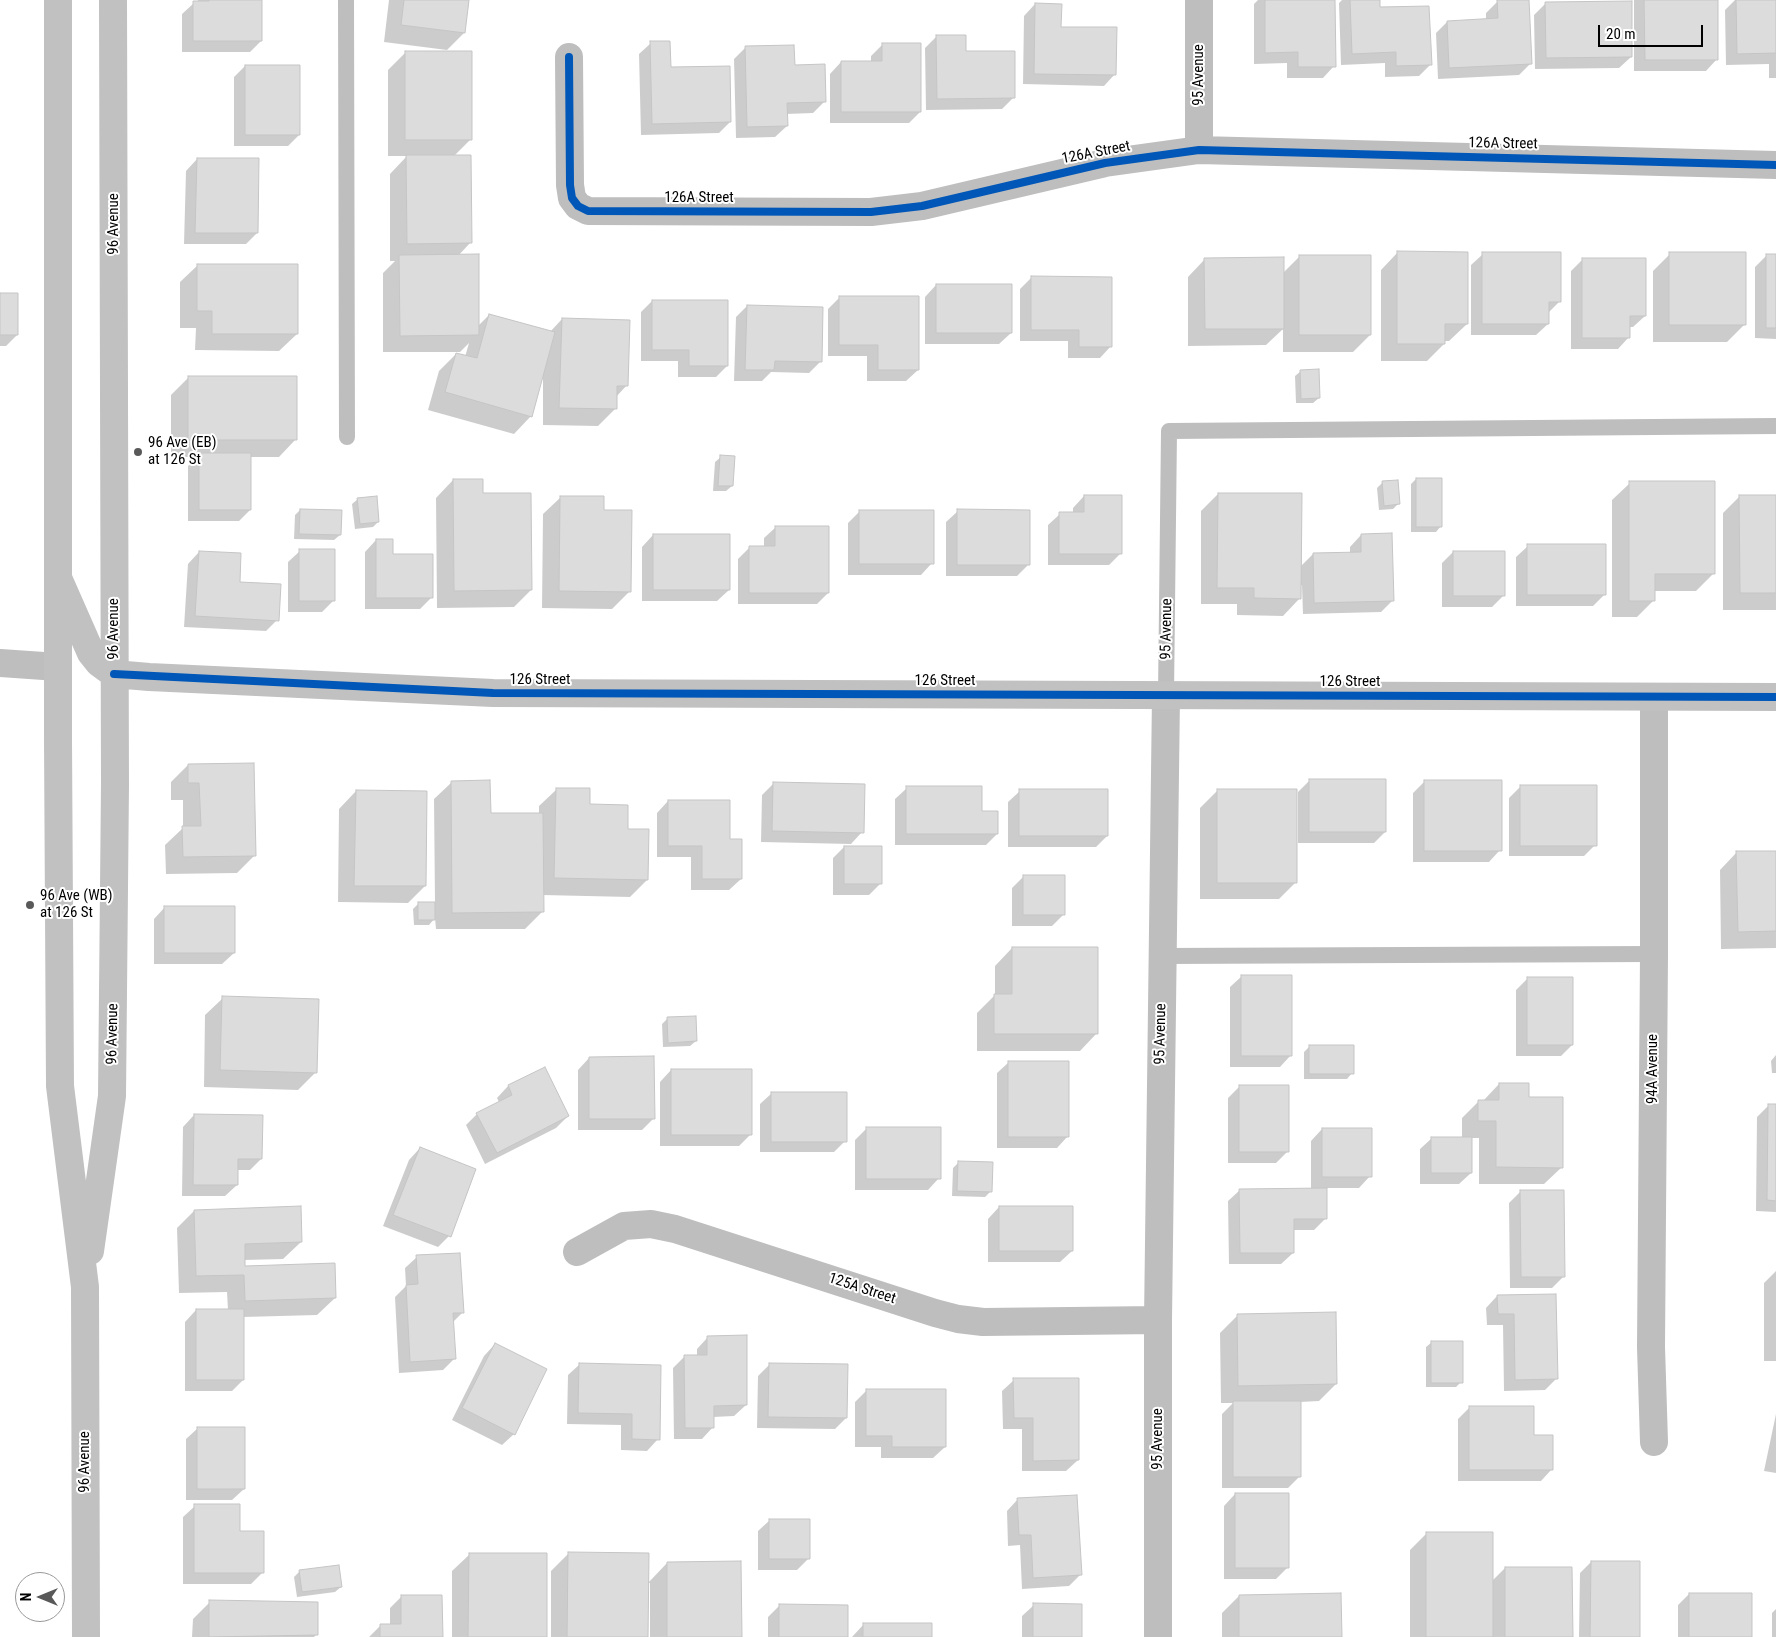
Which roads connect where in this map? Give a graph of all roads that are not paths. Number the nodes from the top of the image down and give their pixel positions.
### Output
1 (58, 0) edge
2 (114, 0) edge
3 (346, 0) edge
4 (1199, 0) edge
5 (569, 57) dead end
6 (1199, 150) junction
7 (1776, 165) edge
8 (1776, 426) edge
9 (347, 437) dead end
10 (58, 578) junction
11 (0, 663) edge
12 (58, 667) junction
13 (114, 674) junction
14 (1166, 695) junction
15 (1654, 697) junction
16 (1776, 697) edge
17 (1654, 954) junction
18 (1162, 956) junction
19 (577, 1252) dead end
20 (85, 1287) junction
21 (1158, 1320) junction
22 (1654, 1442) dead end
23 (86, 1637) edge
24 (1158, 1637) edge

1 - 10 main road, 96 Avenue
2 - 13 main road, 96 Avenue
3 - 9 lane
4 - 6 street, 95 Avenue
5 - 6 street, 126A Street
6 - 7 street, 126A Street
8 - 14 lane, 95 Avenue
10 - 12 main road, 96 Avenue
10 - 13 main road
11 - 12 street
12 - 20 main road, 96 Avenue
13 - 14 main road, 126 Street
13 - 20 main road, 96 Avenue
14 - 15 main road, 126 Street
14 - 18 street, 95 Avenue
15 - 16 main road, 126 Street
15 - 17 street, 94A Avenue
17 - 18 lane
17 - 22 street, 94A Avenue
18 - 21 street, 95 Avenue
19 - 21 street, 125A Street
20 - 23 main road, 96 Avenue
21 - 24 street, 95 Avenue

